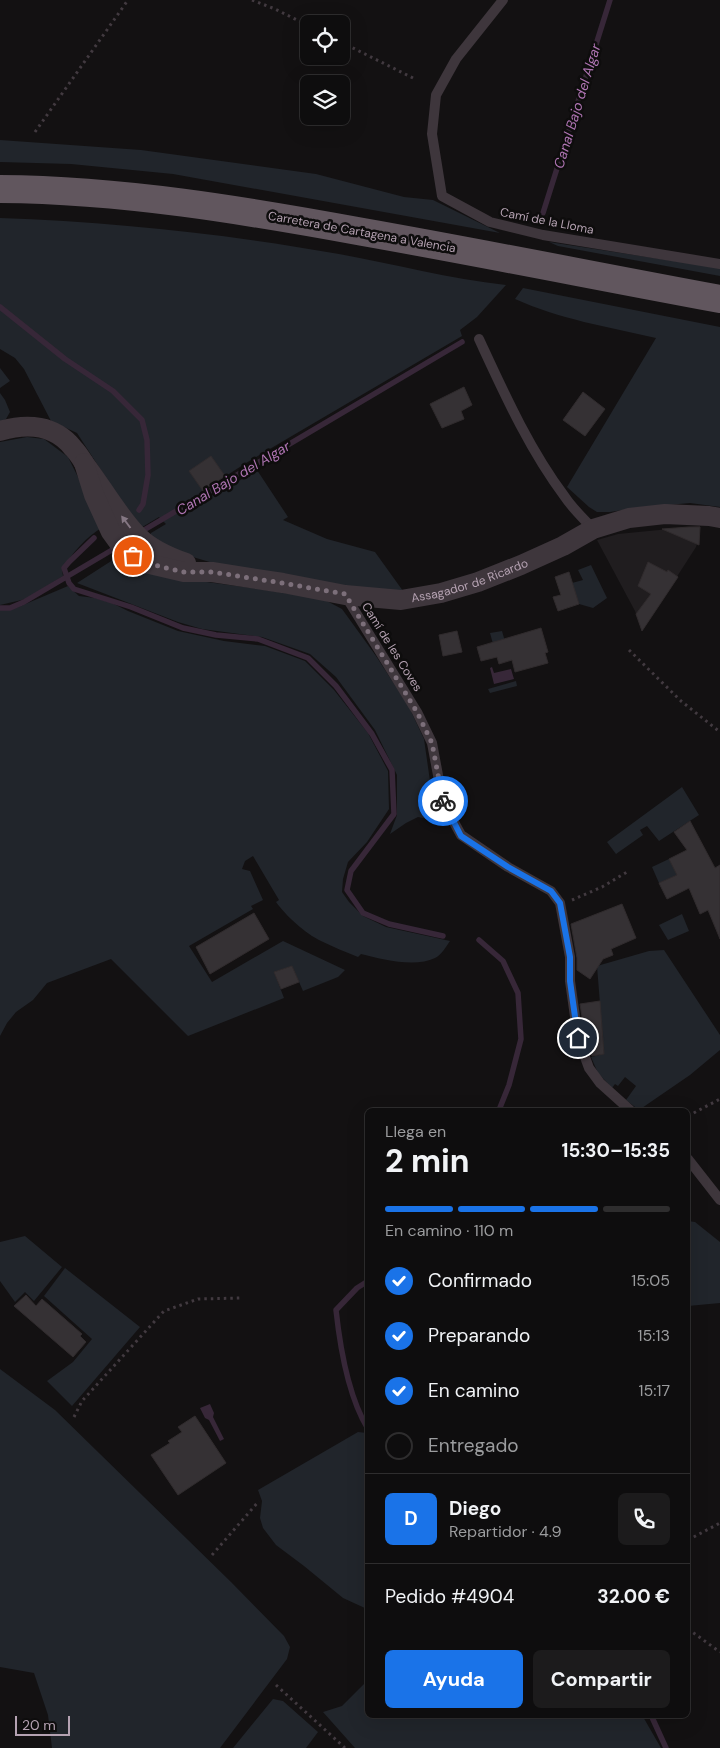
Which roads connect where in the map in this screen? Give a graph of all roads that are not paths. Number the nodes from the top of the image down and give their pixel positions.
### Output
1 (504, 0) edge
2 (0, 189) edge
3 (720, 264) edge
4 (720, 299) edge
5 (479, 339) dead end
6 (0, 431) edge
7 (720, 518) edge
8 (593, 529) junction
9 (345, 594) junction
10 (628, 1108) edge
11 (690, 1162) edge
12 (720, 1200) edge

1 - 3 lane, Camí de la Lloma
2 - 4 highway, Carretera de Cartagena a Valencia
5 - 8 lane
6 - 9 street, Assagador de Ricardo
7 - 8 street, Assagador de Ricardo
8 - 9 street, Assagador de Ricardo
9 - 10 lane, Camí de les Coves
11 - 12 lane

